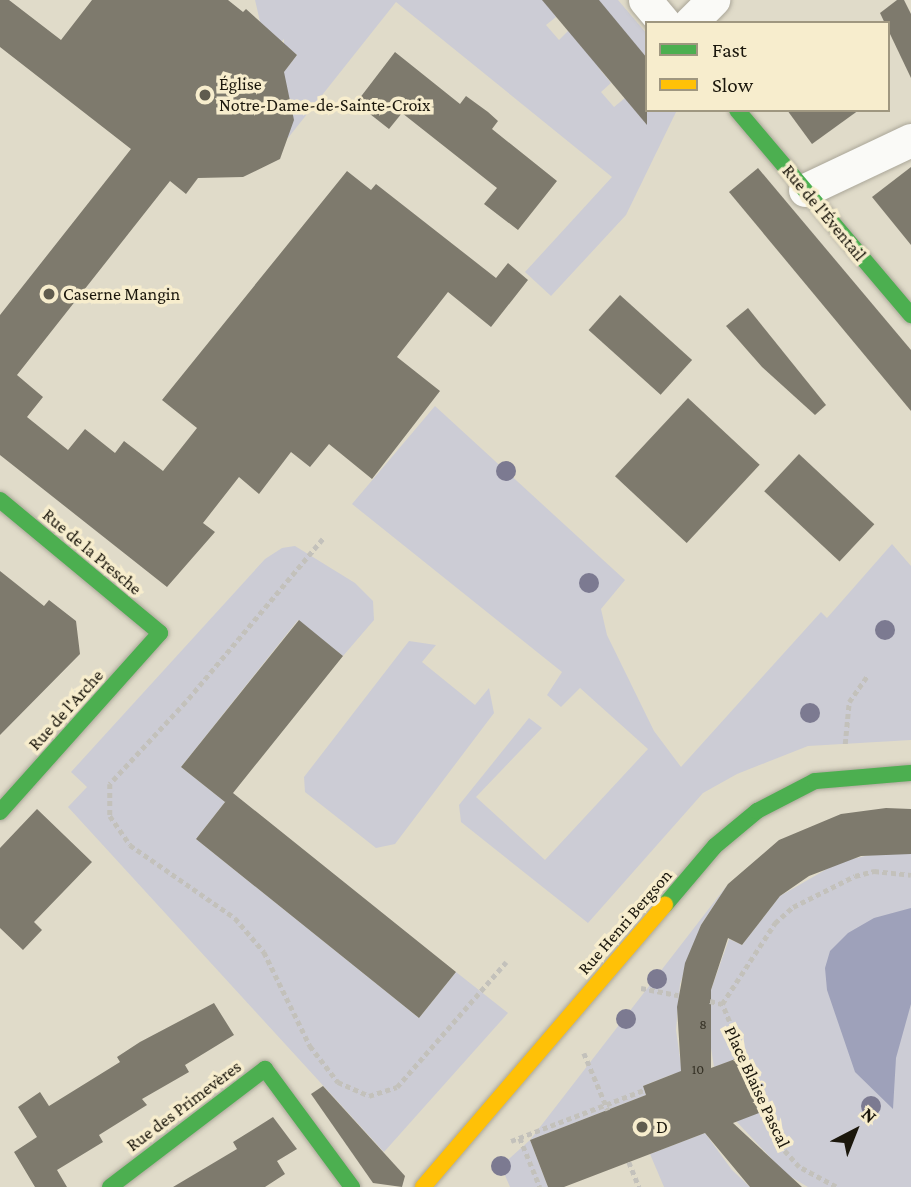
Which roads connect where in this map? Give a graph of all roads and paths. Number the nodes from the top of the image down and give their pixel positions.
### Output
1 (645, 0) edge
2 (713, 0) edge
3 (662, 21) edge
4 (692, 21) edge
5 (739, 112) edge
6 (911, 140) edge
7 (805, 190) junction
8 (911, 316) edge
9 (0, 500) edge
10 (323, 539) dead end
11 (160, 633) joint
12 (867, 676) dead end
13 (911, 774) edge
14 (848, 776) junction
15 (0, 812) edge
16 (911, 875) edge
17 (506, 962) dead end
18 (710, 1001) dead end
19 (722, 1004) junction
20 (570, 1016) junction
21 (644, 1090) dead end
22 (607, 1108) junction
23 (520, 1138) junction
24 (501, 1145) dead end
25 (629, 1162) dead end
26 (110, 1187) edge
27 (352, 1187) edge
28 (423, 1187) edge
29 (540, 1187) edge
30 (639, 1187) edge
31 (836, 1187) edge

1 - 3 street
2 - 4 street
5 - 7 street, Rue de l'Éventail
6 - 7 street
7 - 8 street, Rue de l'Éventail
9 - 11 street, Rue de la Presche
10 - 17 path
11 - 15 street, Rue de l'Arche
12 - 14 path
13 - 14 street, Rue Henri Bergson
14 - 20 street, Rue Henri Bergson
16 - 19 path, Place Blaise Pascal
18 - 19 path, Place Blaise Pascal
19 - 31 path, Place Blaise Pascal
20 - 22 path
20 - 28 street, Rue Henri Bergson
21 - 22 path
22 - 23 path
23 - 24 path
23 - 29 path
25 - 30 path
26 - 27 street, Rue des Primevères

